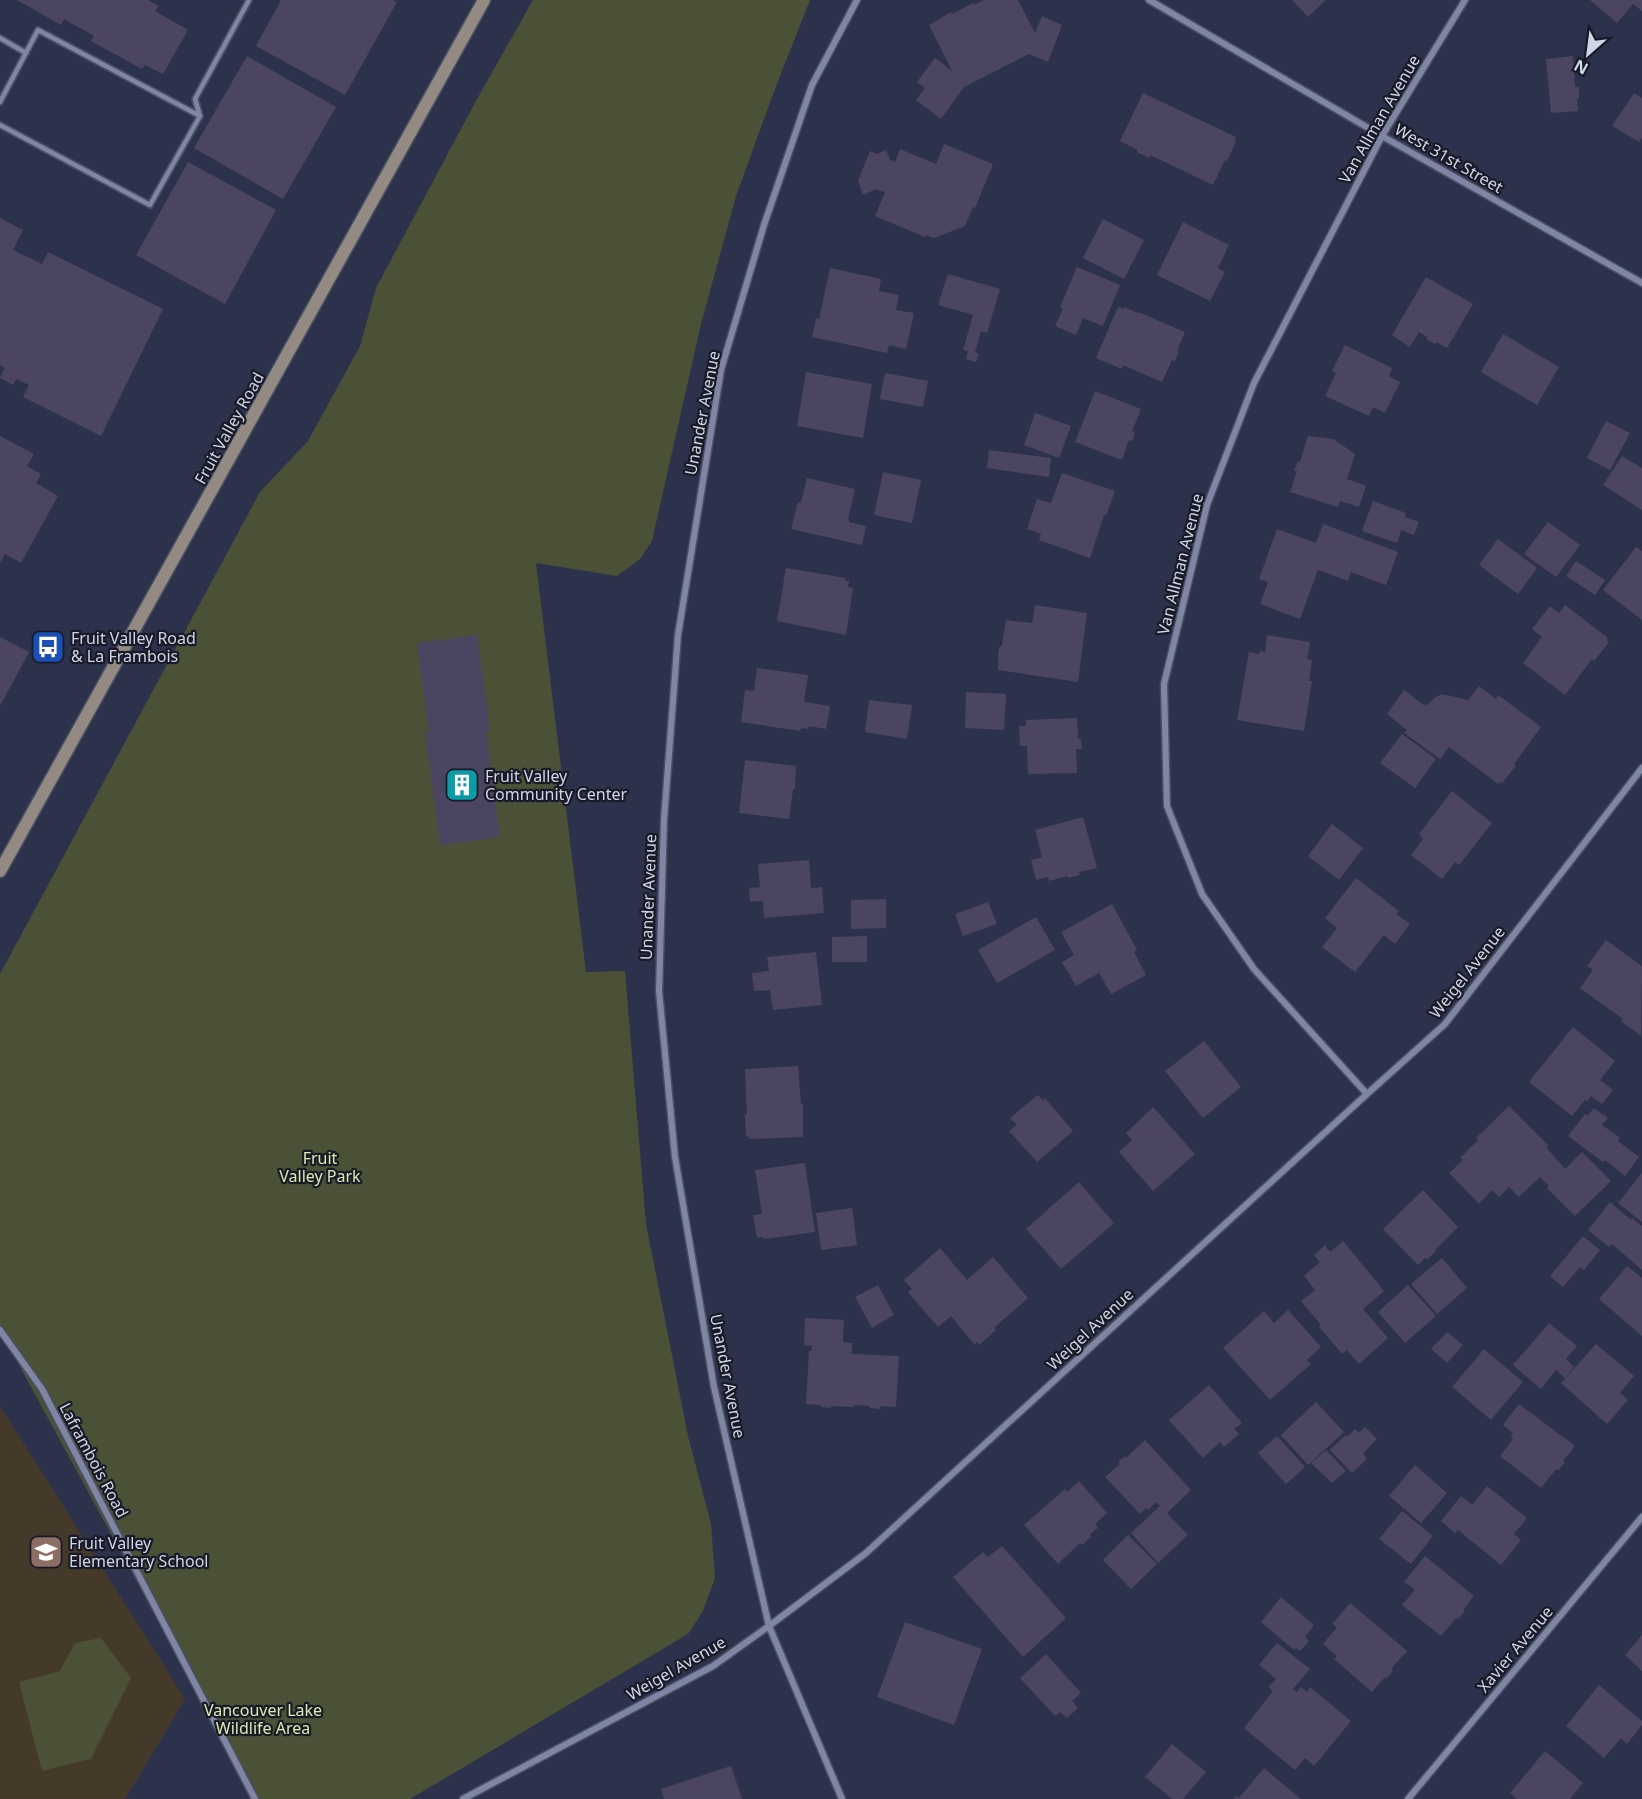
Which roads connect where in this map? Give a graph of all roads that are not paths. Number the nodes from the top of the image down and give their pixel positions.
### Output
1 (249, 0) edge
2 (484, 0) edge
3 (857, 0) edge
4 (1149, 0) edge
5 (1465, 0) edge
6 (0, 38) edge
7 (26, 53) junction
8 (0, 102) edge
9 (200, 116) junction
10 (0, 125) edge
11 (1382, 136) junction
12 (1642, 284) edge
13 (1642, 768) edge
14 (0, 871) edge
15 (1366, 1094) junction
16 (0, 1330) edge
17 (1642, 1517) edge
18 (769, 1626) junction
19 (255, 1799) edge
20 (463, 1799) edge
21 (842, 1799) edge
22 (1408, 1799) edge

1 - 9 lane
2 - 14 main road, Fruit Valley Road
3 - 18 street, Unander Avenue
4 - 11 street, West 31st Street
5 - 11 street, Van Allman Avenue
6 - 7 lane
7 - 8 lane
7 - 9 lane
9 - 10 lane
11 - 12 street, West 31st Street
11 - 15 street, Van Allman Avenue
13 - 15 street, Weigel Avenue
15 - 18 street, Weigel Avenue
16 - 19 street, Laframbois Road
17 - 22 street, Xavier Avenue
18 - 20 street, Weigel Avenue
18 - 21 street, Unander Avenue

